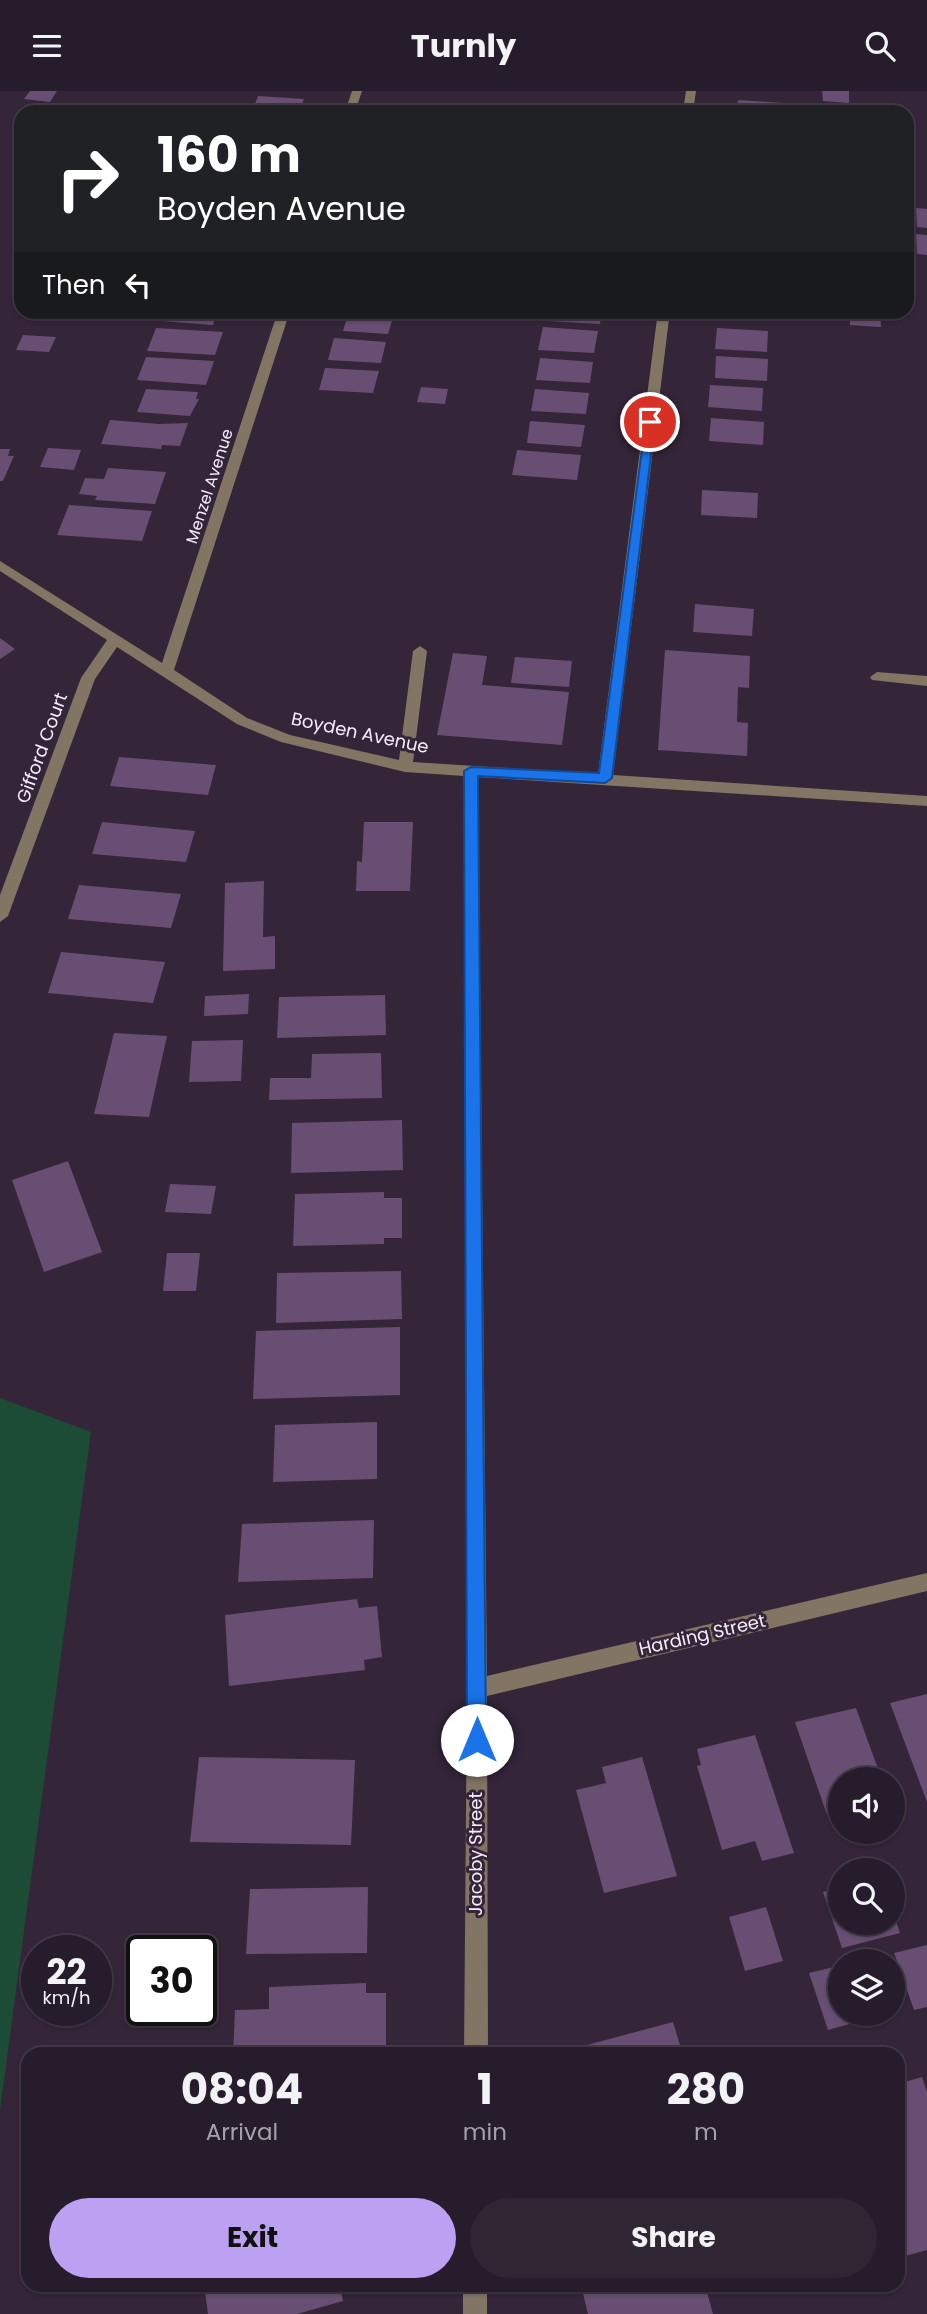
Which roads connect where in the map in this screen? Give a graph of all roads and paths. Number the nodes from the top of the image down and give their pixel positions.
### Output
1 (282, 319) edge
2 (663, 319) edge
3 (0, 565) edge
4 (116, 638) junction
5 (420, 651) dead end
6 (166, 672) junction
7 (877, 677) dead end
8 (927, 681) edge
9 (405, 767) junction
10 (471, 771) junction
11 (605, 778) junction
12 (927, 801) edge
13 (0, 916) edge
14 (927, 1582) edge
15 (477, 1688) junction
16 (476, 2047) edge
17 (475, 2292) edge
18 (475, 2314) edge

1 - 6 street, Menzel Avenue
2 - 11 street
3 - 4 street, Boyden Avenue
4 - 6 street, Boyden Avenue
4 - 13 street, Gifford Court
5 - 9 street
6 - 9 street, Boyden Avenue
7 - 8 street
9 - 10 street, Boyden Avenue
10 - 11 street, Boyden Avenue
10 - 15 street, Jacoby Street
11 - 12 street, Boyden Avenue
14 - 15 street, Harding Street
15 - 16 street, Jacoby Street
17 - 18 street

